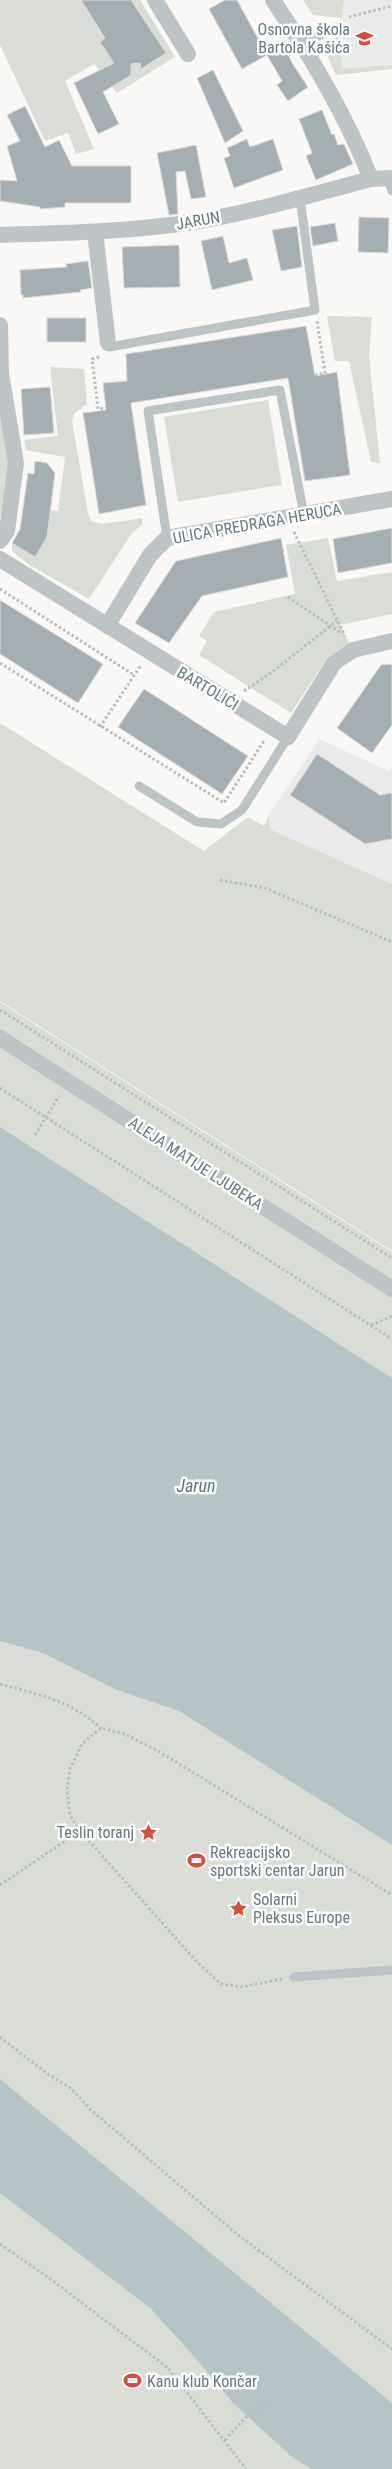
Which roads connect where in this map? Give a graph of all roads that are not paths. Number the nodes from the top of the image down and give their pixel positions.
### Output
1 (155, 0) edge
2 (273, 0) edge
3 (340, 23) road end
4 (301, 42) junction
5 (188, 54) dead end
6 (370, 179) junction
7 (391, 182) edge
8 (300, 198) junction
9 (94, 232) junction
10 (0, 235) edge
11 (0, 324) edge
12 (109, 345) joint
13 (392, 498) edge
14 (304, 515) junction
15 (167, 538) junction
16 (0, 541) edge
17 (0, 559) edge
18 (107, 626) junction
19 (392, 640) edge
20 (288, 737) junction
21 (139, 786) dead end
22 (0, 1038) edge
23 (392, 1288) edge
24 (392, 1970) edge
25 (294, 1977) road end

1 - 5 street
2 - 4 street
3 - 4 lane
4 - 6 street
6 - 7 street, JARUN
6 - 8 street, JARUN
8 - 9 street, JARUN
8 - 12 lane
9 - 10 street, JARUN
9 - 12 street
11 - 16 street
13 - 14 street, ULICA PREDRAGA HERUCA
14 - 15 street, ULICA PREDRAGA HERUCA
14 - 15 lane
15 - 18 street, ULICA PREDRAGA HERUCA
17 - 18 street, BARTOLIĆI
18 - 20 street, BARTOLIĆI
19 - 20 street
20 - 21 lane
22 - 23 street, ALEJA MATIJE LJUBEKA
24 - 25 lane

